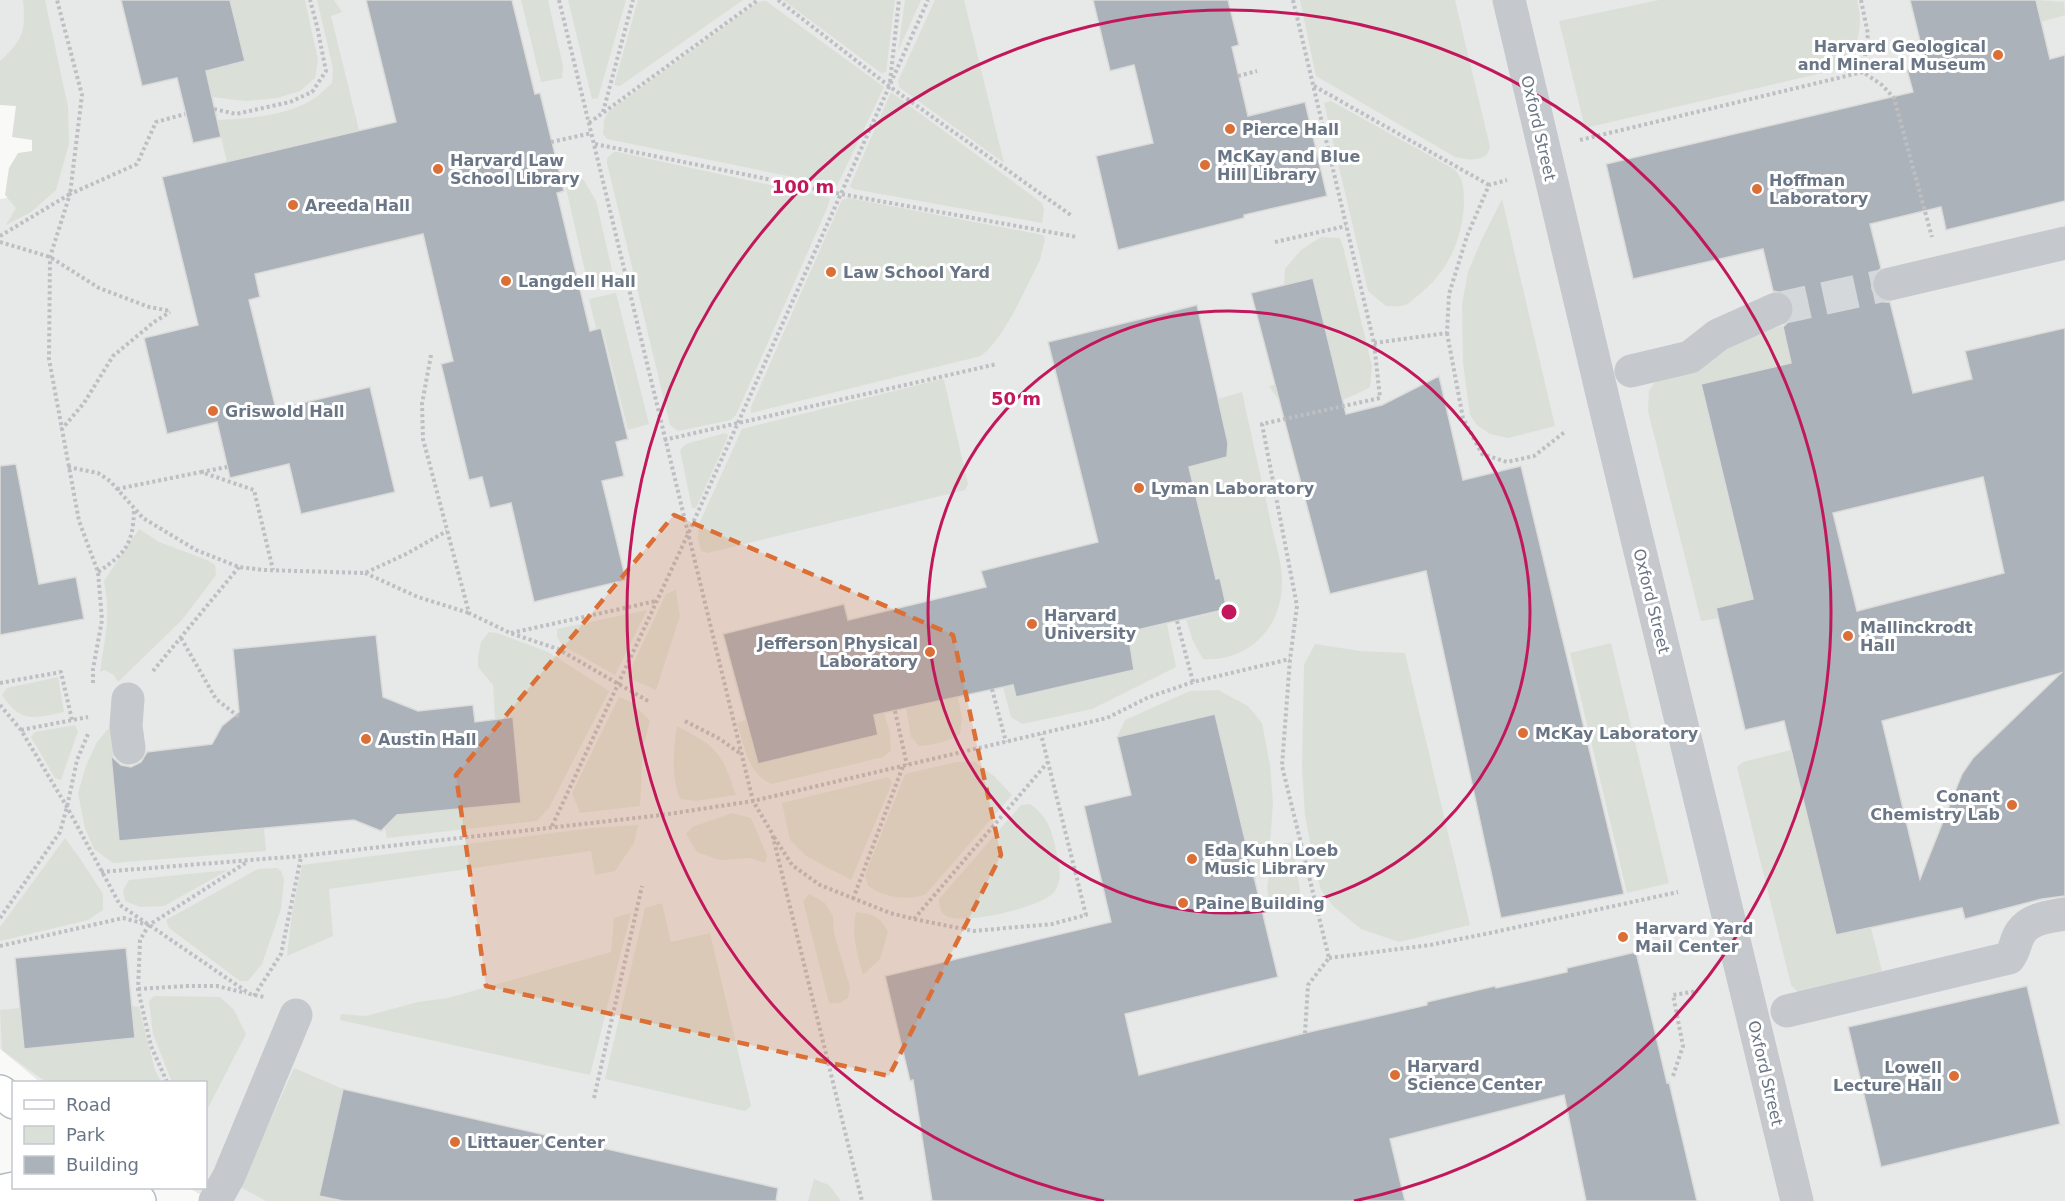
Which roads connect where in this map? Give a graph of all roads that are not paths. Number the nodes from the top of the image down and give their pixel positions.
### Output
1 (1509, 0) edge
2 (2065, 243) edge
3 (1890, 284) tunnel mouth
4 (1776, 309) tunnel mouth
5 (1631, 371) dead end
6 (128, 699) road end
7 (129, 748) dead end
8 (2065, 914) edge
9 (1787, 1011) dead end
10 (296, 1015) dead end
11 (36, 1189) edge
12 (123, 1189) edge
13 (99, 1201) edge
14 (139, 1201) edge
15 (215, 1201) edge
16 (1797, 1201) edge

1 - 16 street, Oxford Street
2 - 3 street
4 - 5 street
6 - 7 street
8 - 9 street
10 - 15 street
11 - 13 main road
12 - 14 main road

